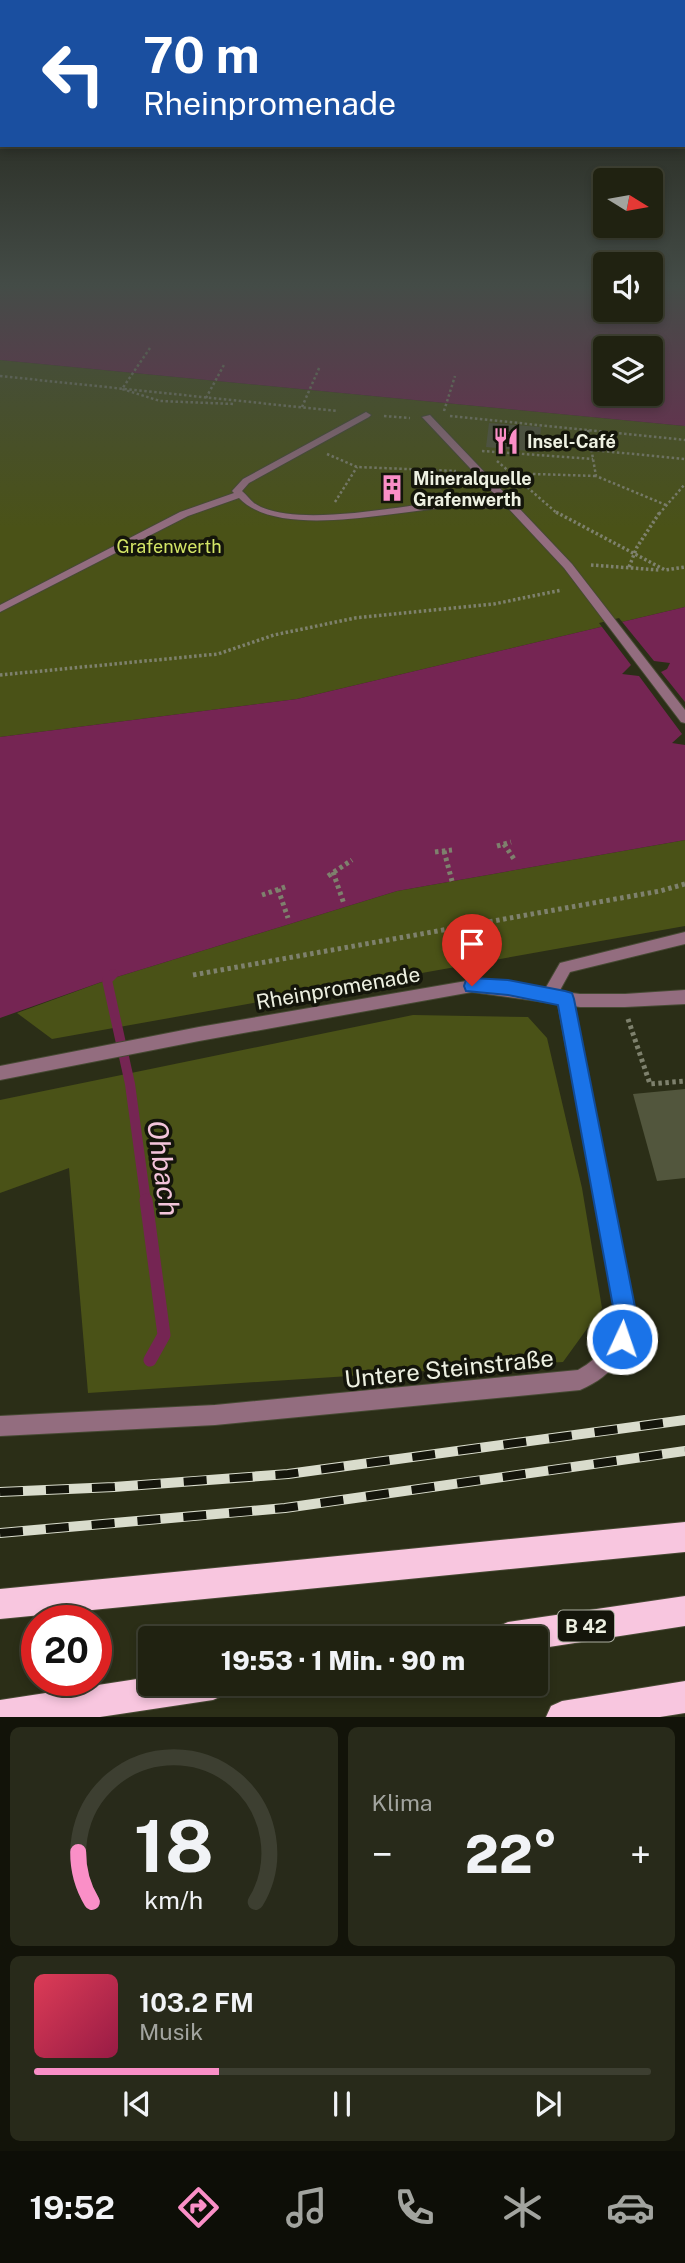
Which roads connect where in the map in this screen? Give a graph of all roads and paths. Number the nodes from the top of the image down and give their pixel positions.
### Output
1 (136, 368) edge
2 (222, 368) edge
3 (319, 368) edge
4 (0, 376) edge
5 (455, 376) dead end
6 (122, 389) junction
7 (206, 398) junction
8 (246, 402) junction
9 (446, 404) dead end
10 (302, 407) junction
11 (366, 415) junction
12 (427, 417) junction
13 (588, 430) junction
14 (685, 440) edge
15 (307, 446) junction
16 (457, 449) junction
17 (592, 450) junction
18 (593, 459) junction
19 (685, 459) edge
20 (357, 467) junction
21 (479, 472) junction
22 (596, 476) junction
23 (684, 486) edge
24 (239, 495) junction
25 (513, 505) junction
26 (666, 505) junction
27 (326, 516) junction
28 (632, 556) junction
29 (567, 564) junction
30 (629, 567) junction
31 (685, 567) edge
32 (664, 570) junction
33 (562, 590) dead end
34 (0, 609) edge
35 (0, 675) edge
36 (685, 719) edge
37 (511, 842) dead end
38 (504, 844) junction
39 (497, 846) dead end
40 (444, 850) junction
41 (452, 850) dead end
42 (435, 852) dead end
43 (514, 859) dead end
44 (352, 860) dead end
45 (452, 881) dead end
46 (685, 884) edge
47 (288, 886) dead end
48 (278, 889) junction
49 (262, 895) dead end
50 (344, 904) dead end
51 (288, 918) dead end
52 (685, 938) edge
53 (193, 975) dead end
54 (685, 997) edge
55 (557, 998) junction
56 (622, 1001) junction
57 (0, 1073) edge
58 (685, 1081) edge
59 (0, 1426) edge
60 (685, 1537) edge
61 (0, 1604) edge
62 (685, 1611) edge
63 (548, 1632) edge
64 (138, 1695) edge
65 (685, 1697) edge
66 (0, 1716) edge
67 (562, 1717) edge

1 - 6 path
2 - 7 path
3 - 10 path
4 - 6 path
5 - 9 path
6 - 7 path
6 - 8 path
7 - 8 path
8 - 10 path
10 - 11 path
11 - 12 path
11 - 15 street
12 - 13 path
12 - 16 street
13 - 14 path
13 - 17 path
15 - 20 path
15 - 24 street
16 - 18 path
16 - 21 street
17 - 18 path
17 - 19 path
18 - 22 path
20 - 21 path
20 - 27 path
21 - 25 street
22 - 26 path
22 - 28 path
23 - 26 path
24 - 27 street
24 - 34 street
25 - 27 street
25 - 29 street
26 - 28 path
28 - 30 path
28 - 32 path
29 - 30 path
29 - 36 street
30 - 32 path
31 - 32 path
33 - 35 path
37 - 38 path
38 - 39 path
38 - 43 path
40 - 41 path
40 - 42 path
40 - 45 path
44 - 50 path
46 - 53 path
47 - 48 path
48 - 49 path
48 - 51 path
52 - 55 street
54 - 56 street, Rheinpromenade
55 - 56 street, Rheinpromenade
55 - 57 street, Rheinpromenade
55 - 59 street, Untere Steinstraße
56 - 58 path
60 - 61 highway
62 - 63 highway, B 42
64 - 66 highway
65 - 67 highway

